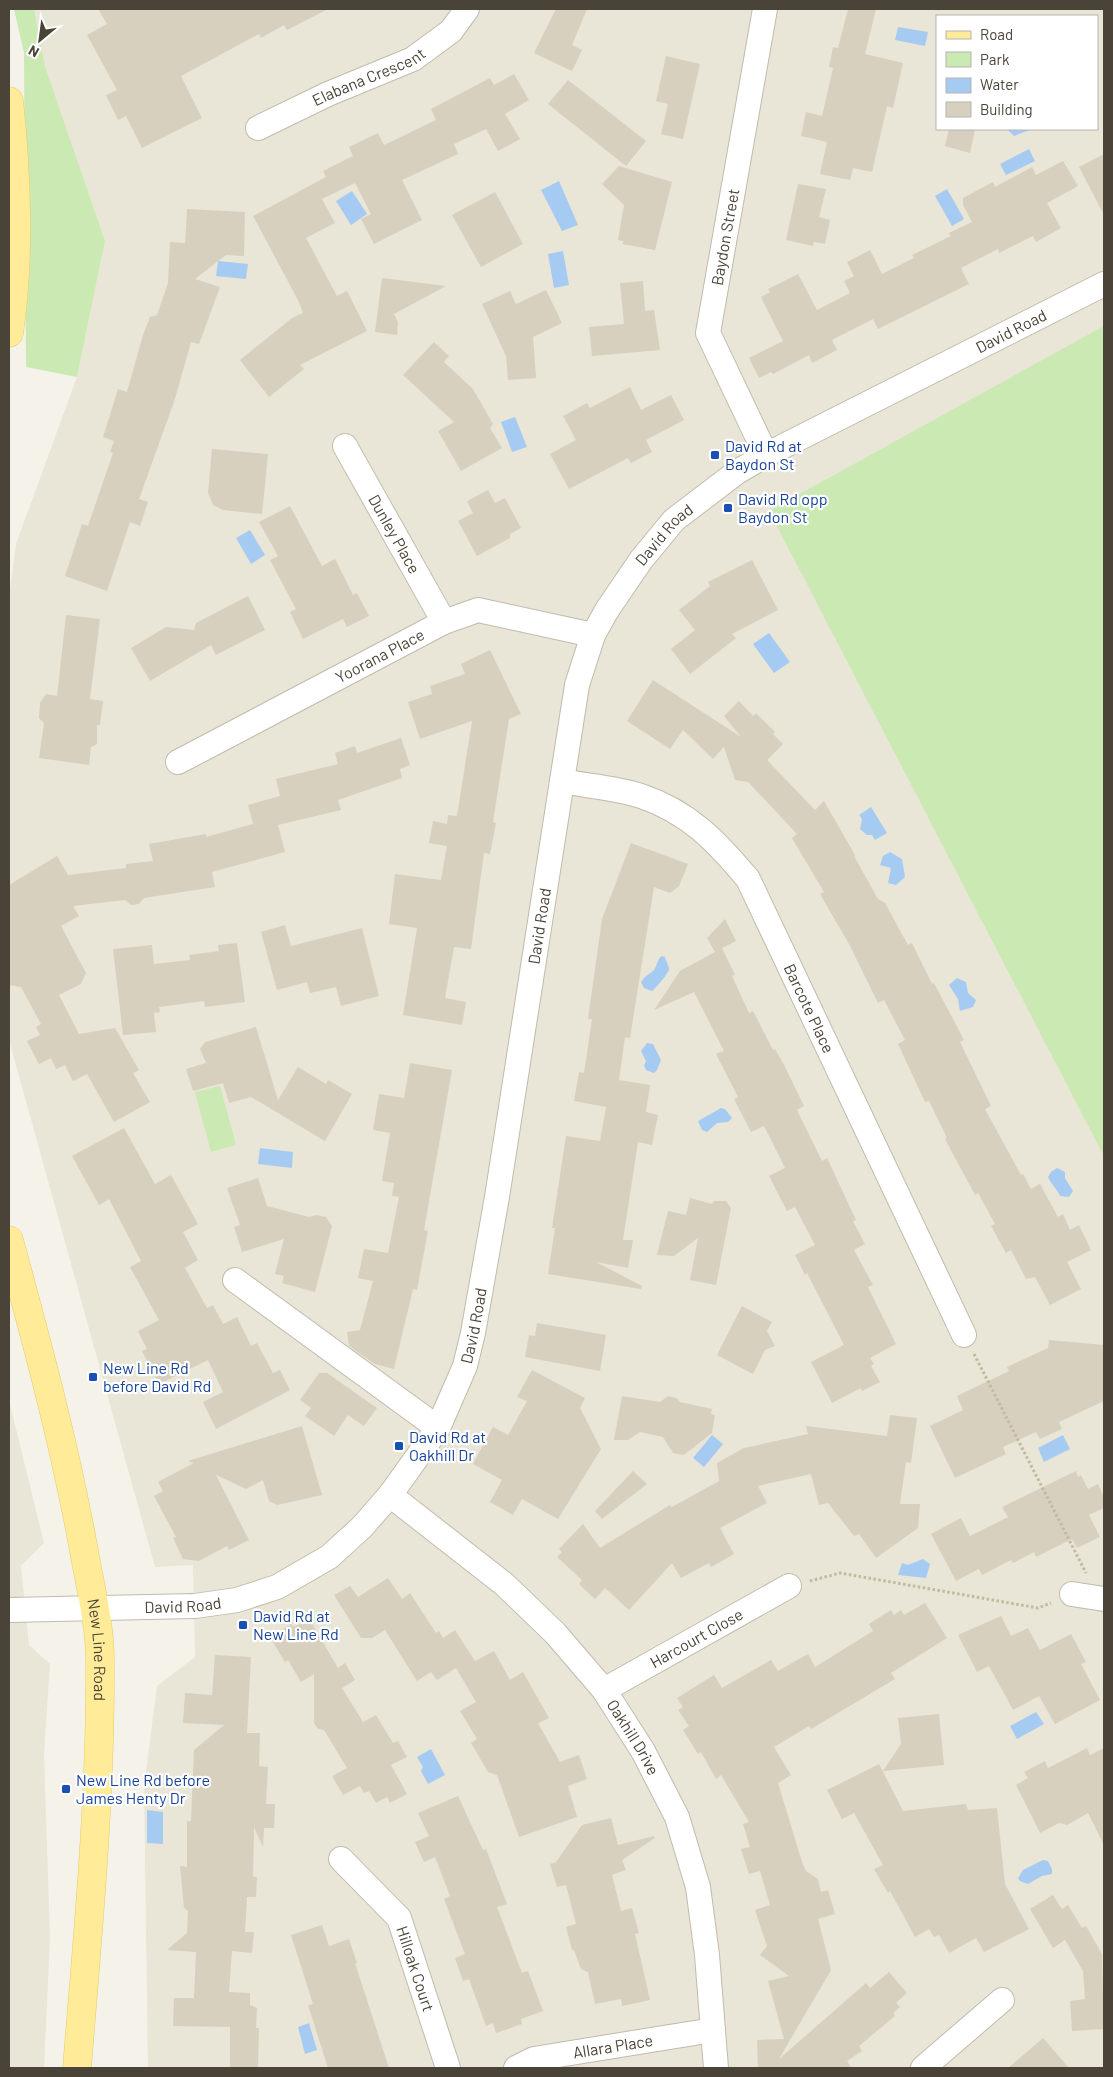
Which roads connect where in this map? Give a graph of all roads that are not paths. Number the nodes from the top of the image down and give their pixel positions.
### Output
1 (467, 9) edge
2 (765, 9) edge
3 (9, 101) edge
4 (258, 128) dead end
5 (1104, 284) edge
6 (10, 319) edge
7 (345, 446) dead end
8 (766, 455) junction
9 (444, 622) junction
10 (593, 635) junction
11 (178, 762) dead end
12 (562, 781) junction
13 (9, 1240) edge
14 (235, 1280) dead end
15 (964, 1335) road end
16 (438, 1428) junction
17 (390, 1495) junction
18 (789, 1586) road end
19 (1072, 1594) road end
20 (1102, 1599) edge
21 (94, 1609) junction
22 (9, 1610) edge
23 (604, 1690) junction
24 (341, 1859) dead end
25 (1002, 2000) dead end
26 (713, 2030) junction
27 (77, 2068) edge
28 (448, 2068) edge
29 (516, 2068) edge
30 (716, 2068) edge
31 (923, 2068) edge

1 - 4 street, Elabana Crescent
2 - 8 street, Baydon Street
3 - 6 main road
5 - 8 street, David Road
7 - 9 street, Dunley Place
8 - 10 street, David Road
9 - 10 street, Yoorana Place
9 - 11 street, Yoorana Place
10 - 12 street, David Road
12 - 15 street, Barcote Place
12 - 16 street, David Road
13 - 21 main road, New Line Road
14 - 16 street
16 - 17 street, David Road
17 - 21 street, David Road
17 - 23 street, Oakhill Drive
18 - 23 street, Harcourt Close
19 - 20 street
21 - 22 street, David Road
21 - 27 main road, New Line Road
23 - 26 street, Oakhill Drive
24 - 28 street, Hilloak Court
25 - 31 street
26 - 29 street, Allara Place
26 - 30 street, Oakhill Drive

